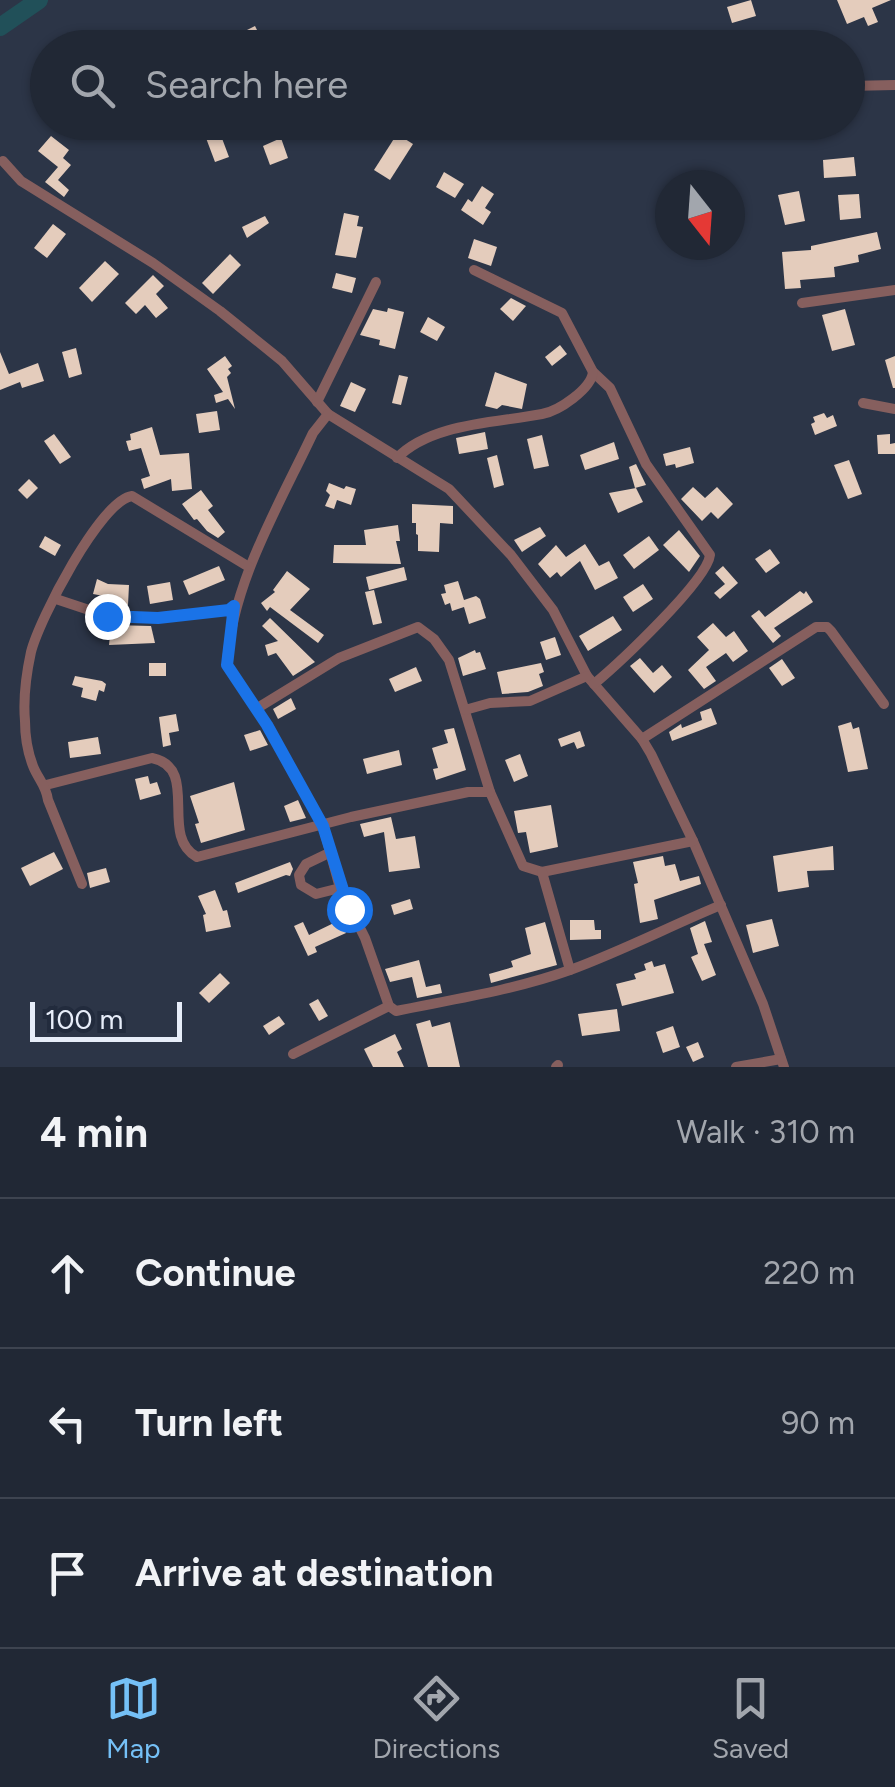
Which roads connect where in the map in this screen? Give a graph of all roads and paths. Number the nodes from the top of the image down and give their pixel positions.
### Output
1 (895, 85) edge
2 (865, 86) edge
3 (3, 161) dead end
4 (474, 270) dead end
5 (376, 282) dead end
6 (895, 290) edge
7 (802, 303) dead end
8 (593, 372) junction
9 (317, 402) junction
10 (863, 403) dead end
11 (895, 410) edge
12 (328, 414) junction
13 (397, 458) junction
14 (249, 567) junction
15 (56, 599) junction
16 (234, 606) junction
17 (591, 680) junction
18 (884, 704) dead end
19 (256, 709) junction
20 (465, 710) junction
21 (642, 739) junction
22 (46, 785) junction
23 (490, 792) junction
24 (323, 826) junction
25 (693, 841) junction
26 (331, 852) junction
27 (542, 872) junction
28 (82, 884) dead end
29 (340, 888) junction
30 (720, 905) junction
31 (570, 970) junction
32 (389, 1006) junction
33 (292, 1054) dead end
34 (782, 1063) edge
35 (736, 1067) edge

1 - 2 street
3 - 9 street
4 - 8 street
5 - 9 street
6 - 7 street
8 - 13 street
8 - 17 street
9 - 12 street
10 - 11 street
12 - 13 street
12 - 14 street
13 - 17 street
14 - 15 street
14 - 16 street
15 - 16 street
15 - 22 street
16 - 19 street
17 - 20 street
17 - 21 street
18 - 21 street
19 - 20 street
19 - 24 street
20 - 23 street
21 - 25 street
22 - 24 street
22 - 28 street
23 - 24 street
23 - 27 street
24 - 26 street
25 - 27 street
25 - 30 street
26 - 29 street
26 - 29 street
27 - 31 street
29 - 32 street
30 - 31 street
30 - 34 street
31 - 32 street
32 - 33 street
34 - 35 street

